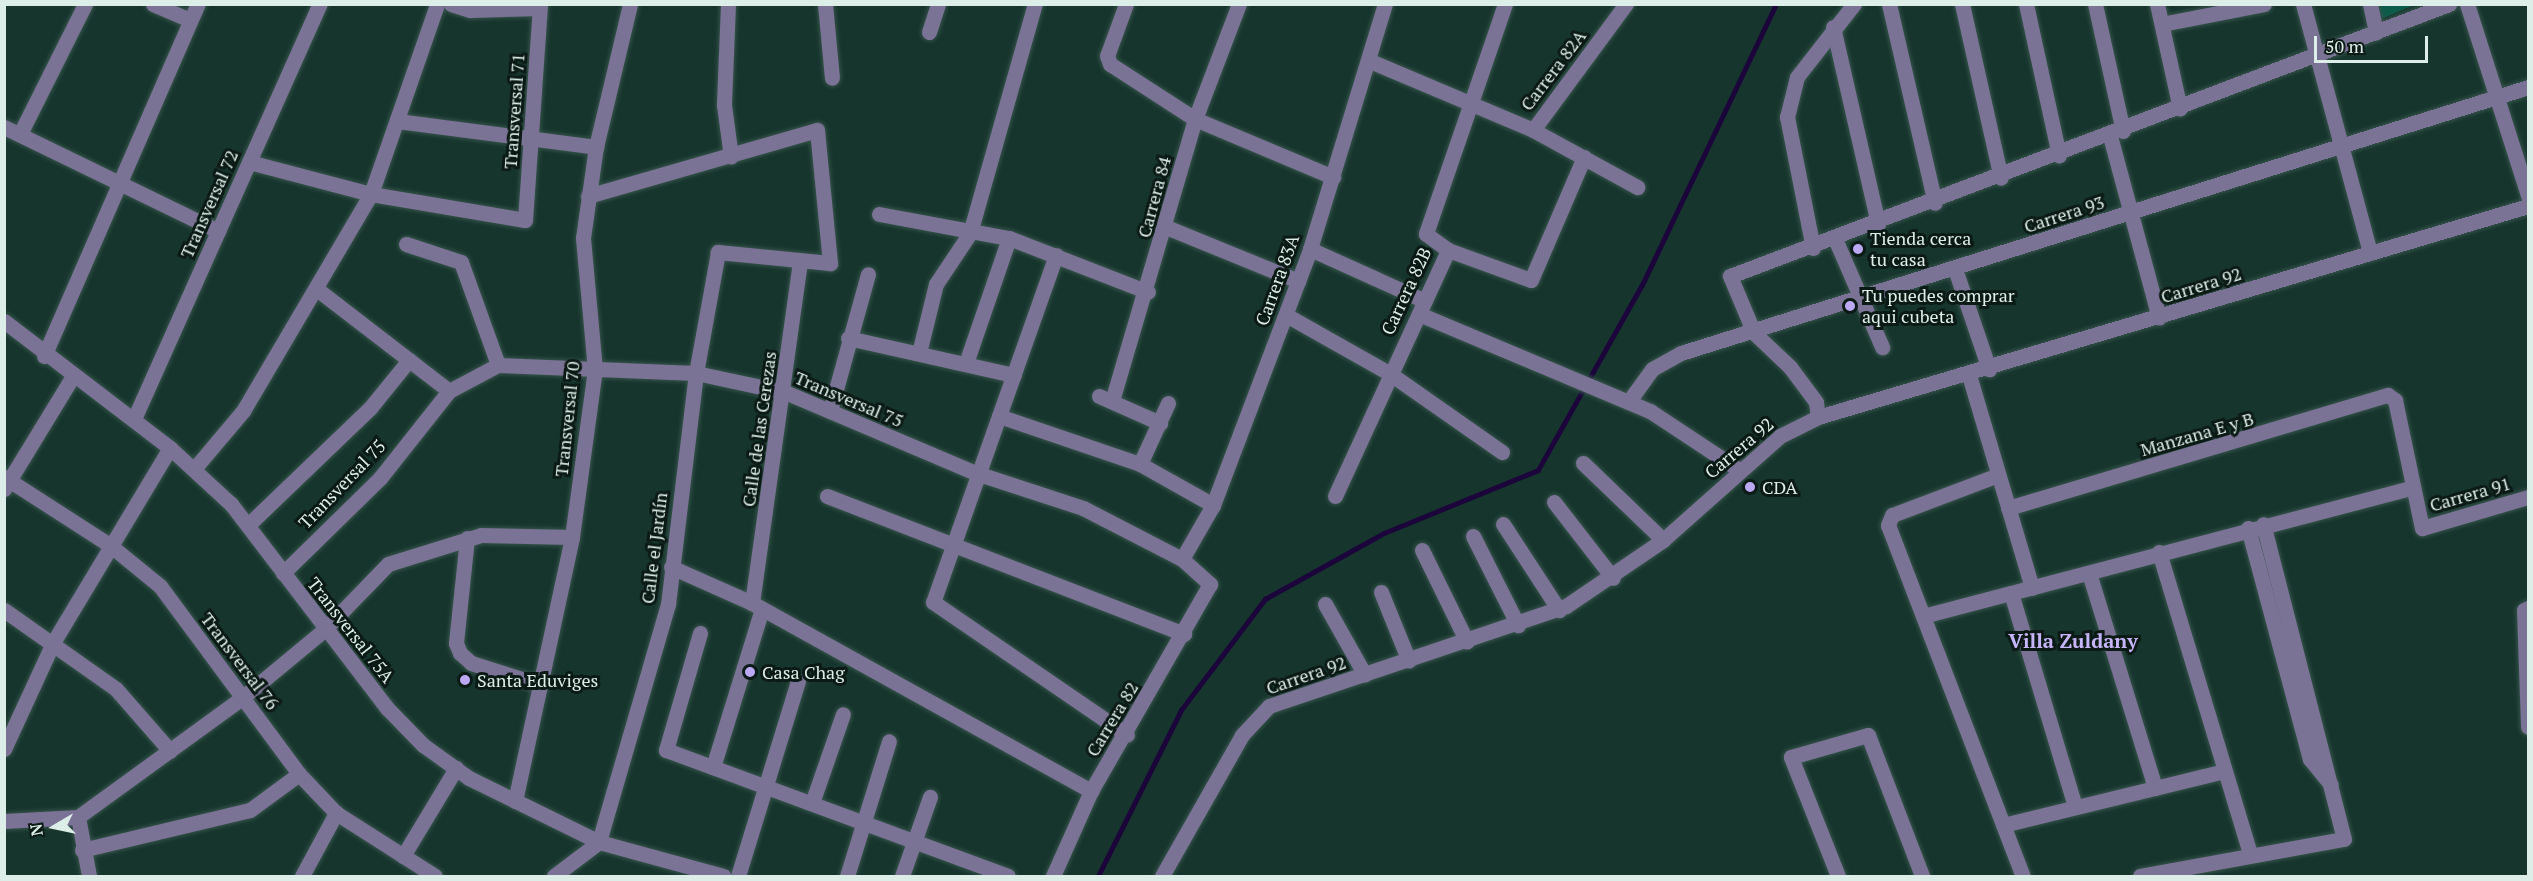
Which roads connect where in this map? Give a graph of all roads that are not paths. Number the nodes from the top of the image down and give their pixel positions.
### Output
1 (85, 4) edge
2 (153, 4) edge
3 (198, 4) edge
4 (320, 4) edge
5 (437, 4) edge
6 (451, 4) edge
7 (630, 4) edge
8 (728, 4) edge
9 (825, 4) edge
10 (938, 4) edge
11 (1035, 4) edge
12 (1126, 4) edge
13 (1239, 4) edge
14 (1385, 4) edge
15 (1505, 4) edge
16 (1626, 4) edge
17 (1854, 4) edge
18 (1889, 4) edge
19 (1962, 4) edge
20 (2026, 4) edge
21 (2095, 4) edge
22 (2157, 4) edge
23 (2264, 4) edge
24 (2303, 4) edge
25 (2370, 4) edge
26 (2449, 4) edge
27 (2467, 4) edge
28 (539, 6) edge
29 (2238, 6) edge
30 (190, 20) junction
31 (2162, 24) junction
32 (1833, 27) junction
33 (929, 32) dead end
34 (2376, 33) junction
35 (2314, 57) junction
36 (1370, 61) junction
37 (832, 78) dead end
38 (2529, 87) edge
39 (2497, 97) junction
40 (1468, 105) junction
41 (2180, 109) junction
42 (1196, 119) junction
43 (397, 121) junction
44 (4, 126) edge
45 (1533, 130) junction
46 (2116, 133) junction
47 (20, 134) junction
48 (534, 139) junction
49 (596, 147) junction
50 (2340, 147) junction
51 (2059, 155) junction
52 (731, 157) junction
53 (1584, 157) junction
54 (249, 162) junction
55 (1333, 177) junction
56 (2001, 177) junction
57 (122, 184) junction
58 (1637, 187) dead end
59 (371, 194) junction
60 (2529, 195) edge
61 (588, 196) junction
62 (1935, 203) junction
63 (2529, 206) edge
64 (2132, 213) junction
65 (879, 214) dead end
66 (1878, 224) junction
67 (1166, 227) junction
68 (218, 231) junction
69 (970, 232) junction
70 (1009, 238) junction
71 (1836, 241) junction
72 (406, 244) dead end
73 (1813, 248) junction
74 (1310, 249) junction
75 (1448, 250) junction
76 (2370, 253) junction
77 (1056, 255) junction
78 (800, 260) junction
79 (1955, 269) junction
80 (868, 274) dead end
81 (1298, 281) junction
82 (318, 290) junction
83 (1148, 292) junction
84 (1861, 299) junction
85 (1422, 308) junction
86 (1286, 315) junction
87 (2159, 318) junction
88 (4, 321) edge
89 (1754, 333) junction
90 (848, 338) junction
91 (1882, 347) dead end
92 (919, 353) junction
93 (44, 356) junction
94 (408, 360) junction
95 (966, 363) junction
96 (498, 365) junction
97 (1989, 369) junction
98 (595, 370) junction
99 (696, 373) junction
100 (1389, 373) junction
101 (1014, 375) junction
102 (1969, 375) junction
103 (72, 376) junction
104 (449, 391) junction
105 (785, 392) junction
106 (1626, 400) junction
107 (1168, 403) dead end
108 (830, 411) junction
109 (999, 416) junction
110 (1818, 417) junction
111 (134, 419) junction
112 (1160, 423) junction
113 (170, 448) junction
114 (1502, 452) dead end
115 (1583, 463) dead end
116 (1140, 464) junction
117 (194, 469) junction
118 (1739, 470) junction
119 (975, 473) junction
120 (1998, 475) junction
121 (6, 482) edge
122 (2411, 488) junction
123 (827, 496) dead end
124 (1335, 496) dead end
125 (2529, 497) edge
126 (1554, 502) dead end
127 (1213, 505) junction
128 (2008, 508) junction
129 (1503, 524) dead end
130 (2264, 524) junction
131 (248, 525) junction
132 (2248, 528) junction
133 (1473, 536) dead end
134 (572, 537) junction
135 (467, 538) junction
136 (1663, 540) junction
137 (111, 546) junction
138 (955, 548) junction
139 (1422, 550) dead end
140 (2159, 552) junction
141 (1182, 559) junction
142 (671, 567) junction
143 (283, 573) junction
144 (2089, 573) junction
145 (1613, 578) junction
146 (1210, 584) joint
147 (2032, 588) junction
148 (1381, 592) dead end
149 (2011, 593) junction
150 (1325, 604) dead end
151 (757, 606) junction
152 (2529, 608) edge
153 (4, 610) edge
154 (1559, 610) junction
155 (1923, 616) junction
156 (1518, 626) junction
157 (324, 630) junction
158 (700, 633) dead end
159 (1184, 634) junction
160 (54, 641) junction
161 (1467, 642) junction
162 (1409, 661) junction
163 (1365, 675) junction
164 (798, 681) dead end
165 (541, 685) junction
166 (243, 697) junction
167 (843, 714) dead end
168 (2529, 727) edge
169 (1127, 735) junction
170 (889, 741) dead end
171 (4, 749) edge
172 (170, 751) junction
173 (713, 767) junction
174 (456, 768) junction
175 (2225, 771) junction
176 (299, 774) junction
177 (2331, 785) junction
178 (765, 786) junction
179 (2155, 788) junction
180 (1091, 791) junction
181 (930, 797) dead end
182 (516, 801) junction
183 (812, 803) junction
184 (2075, 807) junction
185 (336, 813) junction
186 (78, 817) junction
187 (4, 821) edge
188 (864, 821) junction
189 (2003, 825) junction
190 (914, 838) junction
191 (599, 842) junction
192 (82, 850) junction
193 (2250, 854) junction
194 (403, 856) junction
195 (89, 876) edge
196 (302, 876) edge
197 (435, 876) edge
198 (554, 876) edge
199 (723, 876) edge
200 (738, 876) edge
201 (848, 876) edge
202 (902, 876) edge
203 (1008, 876) edge
204 (1053, 876) edge
205 (1162, 876) edge
206 (1838, 876) edge
207 (1922, 876) edge
208 (2023, 876) edge
209 (2140, 876) edge

1 - 47 street
2 - 30 street
3 - 30 street
4 - 54 street, Transversal 72
5 - 43 street
6 - 28 street
7 - 49 street, Transversal 70
8 - 52 street
9 - 37 street
10 - 33 street
11 - 69 street
12 - 42 street
13 - 42 street, Carrera 84
14 - 36 street, Carrera 83A
15 - 40 street, Carrera 82B
16 - 45 street, Carrera 82A
17 - 32 street
18 - 62 street
19 - 56 street
20 - 51 street
21 - 46 street
22 - 31 street
23 - 29 street
24 - 35 street
25 - 34 street
26 - 34 street
27 - 39 street
28 - 48 street, Transversal 71
29 - 31 street
30 - 57 street
31 - 41 street
32 - 66 street
32 - 73 street
34 - 35 street
35 - 41 street
35 - 50 street
36 - 40 street
36 - 55 street, Carrera 83A
38 - 39 street, Carrera 93
39 - 50 street, Carrera 93
39 - 60 street
40 - 45 street
40 - 75 street, Carrera 82B
41 - 46 street
42 - 55 street
42 - 67 street, Carrera 84
43 - 48 street
43 - 59 street
44 - 47 street
45 - 53 street
46 - 51 street
46 - 64 street
47 - 57 street
48 - 49 street
48 - 59 street, Transversal 71
49 - 61 street, Transversal 70
50 - 64 street, Carrera 93
50 - 76 street
51 - 56 street
52 - 61 street
52 - 78 street
53 - 58 street
53 - 75 street
54 - 59 street
54 - 68 street, Transversal 72
55 - 74 street, Carrera 83A
56 - 62 street
57 - 68 street
57 - 93 street
59 - 82 street
61 - 98 street, Transversal 70
62 - 66 street
63 - 76 street, Carrera 92
64 - 79 street, Carrera 93
64 - 87 street
65 - 69 street
66 - 71 street
67 - 81 street
67 - 83 street, Carrera 84
68 - 111 street, Transversal 72
69 - 70 street
69 - 92 street
70 - 77 street
70 - 95 street
71 - 73 street
71 - 84 street
72 - 96 street
73 - 89 street
74 - 81 street, Carrera 83A
74 - 85 street
75 - 85 street, Carrera 82B
76 - 87 street, Carrera 92
77 - 83 street
77 - 101 street
78 - 99 street, Calle el Jardín
78 - 105 street, Calle de las Cerezas
79 - 84 street, Carrera 93
79 - 97 street
80 - 90 street
81 - 86 street, Carrera 83A
82 - 94 street
82 - 117 street
83 - 112 street, Carrera 84
84 - 89 street, Carrera 93
84 - 91 street
85 - 100 street, Carrera 82B
85 - 106 street
86 - 100 street
86 - 127 street, Carrera 83A
87 - 97 street, Carrera 92
88 - 93 street, Transversal 75A
89 - 106 street, Carrera 93
89 - 110 street
90 - 92 street
90 - 108 street
92 - 95 street
93 - 103 street, Transversal 75A
94 - 104 street
94 - 131 street
95 - 101 street
96 - 98 street, Transversal 75
96 - 104 street, Transversal 75
97 - 102 street, Carrera 92
98 - 99 street, Transversal 75
98 - 134 street, Transversal 70
99 - 105 street, Transversal 75
99 - 142 street, Calle el Jardín
100 - 114 street
100 - 124 street, Carrera 82B
101 - 109 street
102 - 110 street, Carrera 92
102 - 120 street
103 - 111 street, Transversal 75A
103 - 121 street
104 - 143 street, Transversal 75
105 - 108 street, Transversal 75
105 - 151 street, Calle de las Cerezas
106 - 118 street
107 - 112 street
108 - 119 street, Transversal 75
109 - 116 street
109 - 119 street
110 - 118 street, Carrera 92
111 - 113 street, Transversal 75A
112 - 116 street
113 - 117 street, Transversal 75A
113 - 137 street
115 - 136 street
116 - 127 street
117 - 131 street, Transversal 75A
118 - 136 street, Carrera 92
119 - 138 street
119 - 141 street, Transversal 75
120 - 128 street
120 - 155 street
121 - 137 street, Transversal 76
122 - 125 street, Carrera 91
122 - 128 street, Manzana E y B
122 - 130 street
123 - 138 street
126 - 145 street
127 - 141 street, Carrera 83A
128 - 147 street
129 - 154 street
130 - 132 street
130 - 177 street
131 - 143 street, Transversal 75A
132 - 140 street
132 - 177 street
133 - 156 street
134 - 135 street
134 - 165 street, Transversal 70
135 - 157 street
135 - 165 street
136 - 145 street, Carrera 92
137 - 160 street
137 - 166 street, Transversal 76
138 - 159 street
138 - 169 street
139 - 161 street
140 - 144 street
140 - 175 street
141 - 146 street, Transversal 75
142 - 151 street
142 - 191 street, Calle el Jardín
143 - 157 street, Transversal 75A
144 - 147 street
144 - 179 street
145 - 154 street, Carrera 92
146 - 159 street, Carrera 82
147 - 149 street
148 - 162 street
149 - 155 street
149 - 184 street
150 - 163 street
151 - 173 street, Calle de las Cerezas
151 - 180 street
152 - 168 street
153 - 160 street
154 - 156 street, Carrera 92
155 - 189 street
156 - 161 street, Carrera 92
157 - 166 street
157 - 174 street, Transversal 75A
158 - 173 street
159 - 169 street, Carrera 82
160 - 171 street
160 - 172 street
161 - 162 street, Carrera 92
162 - 163 street, Carrera 92
163 - 205 street, Carrera 92
164 - 178 street
165 - 182 street, Transversal 70
166 - 172 street
166 - 176 street, Transversal 76
167 - 183 street
169 - 180 street, Carrera 82
170 - 188 street
172 - 186 street
173 - 178 street
174 - 182 street, Transversal 75A
174 - 194 street
175 - 179 street
175 - 193 street
176 - 185 street, Transversal 76
176 - 192 street
177 - 193 street
178 - 183 street
178 - 200 street
179 - 184 street
180 - 204 street, Carrera 82
181 - 190 street
182 - 191 street, Transversal 75A
183 - 188 street
184 - 189 street
185 - 194 street, Transversal 76
185 - 196 street
186 - 187 street
186 - 192 street
188 - 190 street
188 - 201 street
189 - 208 street
190 - 202 street
190 - 203 street
191 - 198 street
191 - 199 street, Transversal 75A
192 - 195 street
193 - 209 street
194 - 197 street, Transversal 76
206 - 207 street

